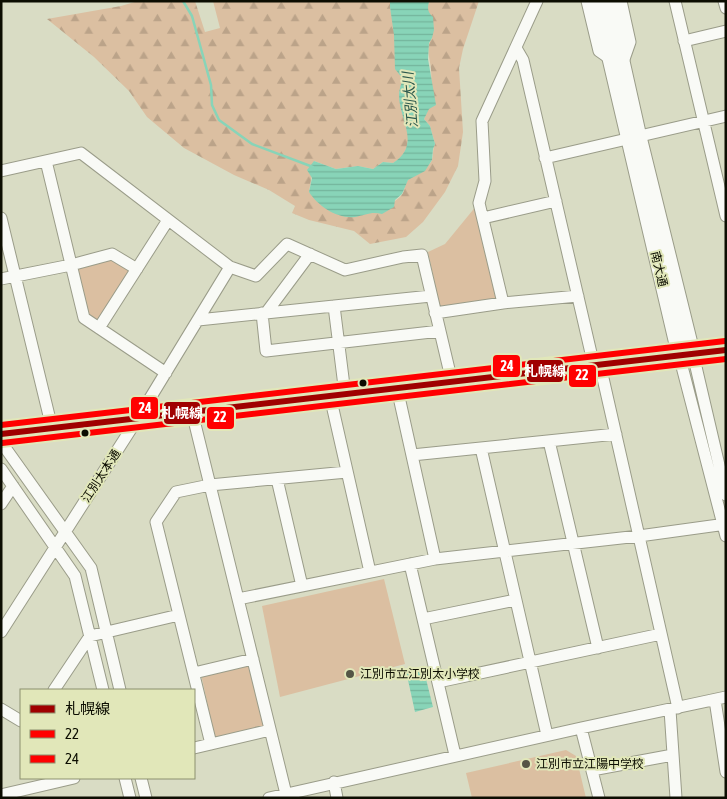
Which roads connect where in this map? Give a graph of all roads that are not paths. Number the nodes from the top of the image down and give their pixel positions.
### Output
1 (537, 1) edge
2 (587, 1) edge
3 (596, 1) edge
4 (609, 1) edge
5 (621, 1) edge
6 (674, 1) edge
7 (724, 1) edge
8 (726, 8) edge
9 (726, 31) edge
10 (684, 41) junction
11 (516, 48) junction
12 (616, 60) junction
13 (726, 116) edge
14 (704, 121) junction
15 (633, 137) junction
16 (545, 158) junction
17 (46, 161) junction
18 (1, 171) edge
19 (556, 202) junction
20 (726, 216) edge
21 (1, 218) edge
22 (483, 218) junction
23 (168, 220) junction
24 (310, 254) junction
25 (71, 265) junction
26 (230, 267) junction
27 (137, 269) junction
28 (15, 276) junction
29 (1, 279) edge
30 (431, 296) junction
31 (578, 296) junction
32 (503, 303) junction
33 (334, 306) junction
34 (264, 313) junction
35 (435, 313) junction
36 (198, 320) junction
37 (99, 328) junction
38 (440, 331) junction
39 (339, 343) junction
40 (726, 350) edge
41 (686, 355) junction
42 (597, 365) junction
43 (166, 373) junction
44 (452, 382) junction
45 (397, 388) junction
46 (345, 394) junction
47 (330, 396) junction
48 (192, 412) junction
49 (138, 418) junction
50 (52, 428) junction
51 (1, 434) edge
52 (616, 434) junction
53 (549, 441) junction
54 (1, 442) edge
55 (481, 448) junction
56 (412, 455) junction
57 (1, 469) edge
58 (347, 472) junction
59 (278, 479) junction
60 (13, 486) junction
61 (210, 486) junction
62 (726, 495) edge
63 (1, 504) edge
64 (724, 524) edge
65 (65, 533) junction
66 (639, 536) junction
67 (726, 536) edge
68 (573, 543) junction
69 (55, 548) junction
70 (505, 551) junction
71 (436, 559) junction
72 (410, 564) junction
73 (370, 572) junction
74 (302, 586) junction
75 (238, 599) junction
76 (516, 600) junction
77 (179, 615) junction
78 (423, 619) junction
79 (1, 632) edge
80 (106, 632) junction
81 (661, 634) junction
82 (90, 636) junction
83 (598, 648) junction
84 (254, 659) junction
85 (530, 662) junction
86 (194, 673) junction
87 (438, 682) junction
88 (55, 689) edge
89 (103, 689) edge
90 (120, 689) edge
91 (720, 699) edge
92 (1, 709) edge
93 (674, 709) junction
94 (20, 720) edge
95 (581, 728) junction
96 (270, 730) junction
97 (547, 735) junction
98 (211, 744) junction
99 (195, 748) edge
100 (455, 755) junction
101 (673, 755) junction
102 (592, 770) junction
103 (726, 772) edge
104 (66, 779) edge
105 (125, 779) edge
106 (141, 779) edge
107 (42, 782) edge
108 (334, 782) junction
109 (286, 794) junction
110 (1, 795) edge
111 (130, 798) edge
112 (146, 798) edge
113 (269, 798) edge
114 (338, 798) edge
115 (599, 798) edge
116 (676, 798) edge

1 - 11 street
2 - 12 street
3 - 12 main road, 南大通
4 - 12 main road, 南大通
5 - 12 street
6 - 10 street
7 - 8 street
9 - 10 street
10 - 14 street
11 - 16 street
11 - 22 street
12 - 15 main road, 南大通
13 - 14 street
14 - 15 street
14 - 20 street
15 - 16 street
15 - 41 main road, 南大通
16 - 19 street
17 - 18 street
17 - 23 street
17 - 25 street
19 - 22 street
19 - 31 street
21 - 28 street
22 - 32 street
23 - 26 street
23 - 27 street
24 - 26 street
24 - 30 street
24 - 34 street
25 - 27 street
25 - 28 street
25 - 37 street
26 - 36 street, 江別太本通
27 - 37 street
28 - 29 street
28 - 50 street
30 - 33 street
30 - 35 street
31 - 32 street
31 - 42 street
32 - 35 street
33 - 34 street
33 - 39 street
34 - 36 street
34 - 39 street
35 - 38 street
36 - 43 street, 江別太本通
37 - 43 street
38 - 39 street
38 - 44 street
39 - 46 street
40 - 41 main road
41 - 42 main road
41 - 62 street, 南大通
41 - 64 street, 南大通
42 - 44 main road
42 - 52 street
43 - 49 street, 江別太本通
44 - 45 main road
45 - 46 main road
45 - 56 street
46 - 47 main road
47 - 48 main road
47 - 58 street
48 - 49 main road
48 - 61 street
49 - 50 main road
49 - 65 street, 江別太本通
50 - 51 main road
52 - 53 street
52 - 66 street
53 - 55 street
53 - 68 street
54 - 65 street
55 - 56 street
55 - 70 street
56 - 71 street
57 - 60 street
58 - 59 street
58 - 73 street
59 - 61 street
59 - 74 street
60 - 63 street
60 - 69 street
61 - 75 street
61 - 77 street
64 - 66 street
64 - 67 street, 南大通
65 - 69 street, 江別太本通
65 - 80 street
66 - 68 street
66 - 81 street
68 - 70 street
68 - 83 street
69 - 79 street, 江別太本通
69 - 82 street
70 - 71 street
70 - 76 street
71 - 72 street
72 - 73 street
72 - 78 street
73 - 74 street
74 - 75 street
75 - 84 street
76 - 78 street
76 - 85 street
77 - 80 street
77 - 86 street
78 - 87 street
80 - 82 street
80 - 90 street
81 - 83 street
81 - 93 street
82 - 88 street
82 - 89 street
83 - 85 street
84 - 86 street
84 - 96 street
85 - 87 street
85 - 97 street
86 - 98 street
87 - 100 street
91 - 93 street
91 - 103 street
92 - 94 street
93 - 95 street
93 - 101 street
95 - 97 street
95 - 102 street
96 - 98 street
96 - 109 street
97 - 100 street
98 - 99 street
100 - 108 street
101 - 102 street
101 - 116 street
102 - 115 street
104 - 107 street
105 - 111 street
106 - 112 street
107 - 110 street
108 - 109 street
108 - 114 street
109 - 113 street

